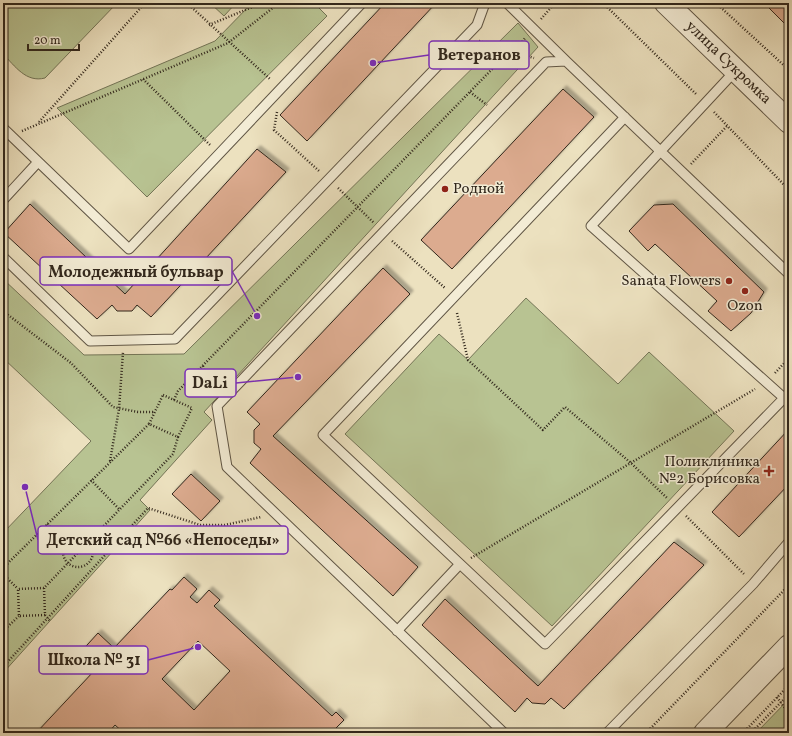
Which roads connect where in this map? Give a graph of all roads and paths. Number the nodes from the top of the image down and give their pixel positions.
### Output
1 (146, 3) edge
2 (262, 3) edge
3 (279, 3) edge
4 (362, 3) edge
5 (485, 3) edge
6 (507, 3) edge
7 (555, 3) edge
8 (572, 3) edge
9 (582, 3) edge
10 (666, 3) edge
11 (716, 3) edge
12 (209, 25) dead end
13 (533, 28) junction
14 (465, 37) junction
15 (515, 52) junction
16 (566, 61) junction
17 (546, 62) junction
18 (736, 70) junction
19 (789, 70) edge
20 (143, 79) junction
21 (470, 92) junction
22 (501, 109) junction
23 (625, 117) junction
24 (789, 122) edge
25 (38, 124) junction
26 (728, 125) dead end
27 (3, 128) edge
28 (11, 136) junction
29 (660, 150) junction
30 (219, 154) junction
31 (38, 162) junction
32 (683, 172) junction
33 (3, 200) edge
34 (3, 257) edge
35 (789, 274) edge
36 (3, 311) edge
37 (124, 340) junction
38 (789, 358) edge
39 (766, 382) junction
40 (786, 396) edge
41 (174, 400) junction
42 (119, 409) junction
43 (155, 412) junction
44 (149, 424) junction
45 (178, 437) junction
46 (110, 461) junction
47 (91, 480) junction
48 (119, 509) junction
49 (275, 513) junction
50 (48, 524) junction
51 (66, 542) junction
52 (88, 542) junction
53 (789, 542) edge
54 (68, 564) junction
55 (460, 564) junction
56 (3, 568) edge
57 (3, 574) edge
58 (789, 585) edge
59 (44, 588) junction
60 (18, 589) junction
61 (45, 615) junction
62 (19, 616) junction
63 (48, 618) junction
64 (50, 621) dead end
65 (3, 631) edge
66 (397, 631) junction
67 (789, 646) edge
68 (3, 667) edge
69 (789, 685) edge
70 (789, 694) edge
71 (777, 697) junction
72 (781, 702) junction
73 (789, 714) edge
74 (504, 733) edge
75 (607, 733) edge
76 (646, 733) edge
77 (705, 733) edge
78 (743, 733) edge
79 (751, 733) edge

1 - 25 path
2 - 12 path
3 - 20 path
4 - 30 lane
5 - 14 lane
6 - 13 lane
7 - 13 path
8 - 9 path
10 - 18 street, улица Сукромка
11 - 19 path
13 - 15 path
13 - 16 lane
14 - 15 path
14 - 37 lane
15 - 17 path
15 - 21 path
16 - 17 lane
16 - 23 lane
17 - 22 lane
18 - 24 street, улица Сукромка
18 - 29 lane
20 - 25 path
20 - 30 path
21 - 22 path
21 - 41 path
22 - 49 lane
23 - 29 lane
23 - 55 lane
25 - 28 path
26 - 32 path
27 - 28 lane
28 - 31 lane
29 - 32 lane
29 - 39 lane
30 - 31 lane
31 - 33 lane
32 - 35 lane
34 - 37 lane
36 - 42 path
37 - 42 path
38 - 39 path
39 - 40 lane
39 - 55 path
40 - 55 lane
41 - 43 path
41 - 45 path
42 - 43 path
42 - 46 path
43 - 44 path
44 - 45 path
44 - 46 path
45 - 48 path
46 - 47 path
47 - 48 path
47 - 50 path
48 - 52 path
49 - 63 path
49 - 66 lane
50 - 51 path
50 - 56 path
51 - 52 path
51 - 54 path
52 - 54 path
52 - 54 path
53 - 75 lane
54 - 59 path
55 - 66 lane
57 - 60 path
58 - 76 path
59 - 60 path
59 - 61 path
60 - 62 path
61 - 62 path
61 - 63 path
62 - 65 path
63 - 64 path
63 - 68 path
66 - 74 lane
67 - 77 street
69 - 71 path
70 - 72 path
71 - 72 path
71 - 78 path
72 - 73 path
72 - 79 path

